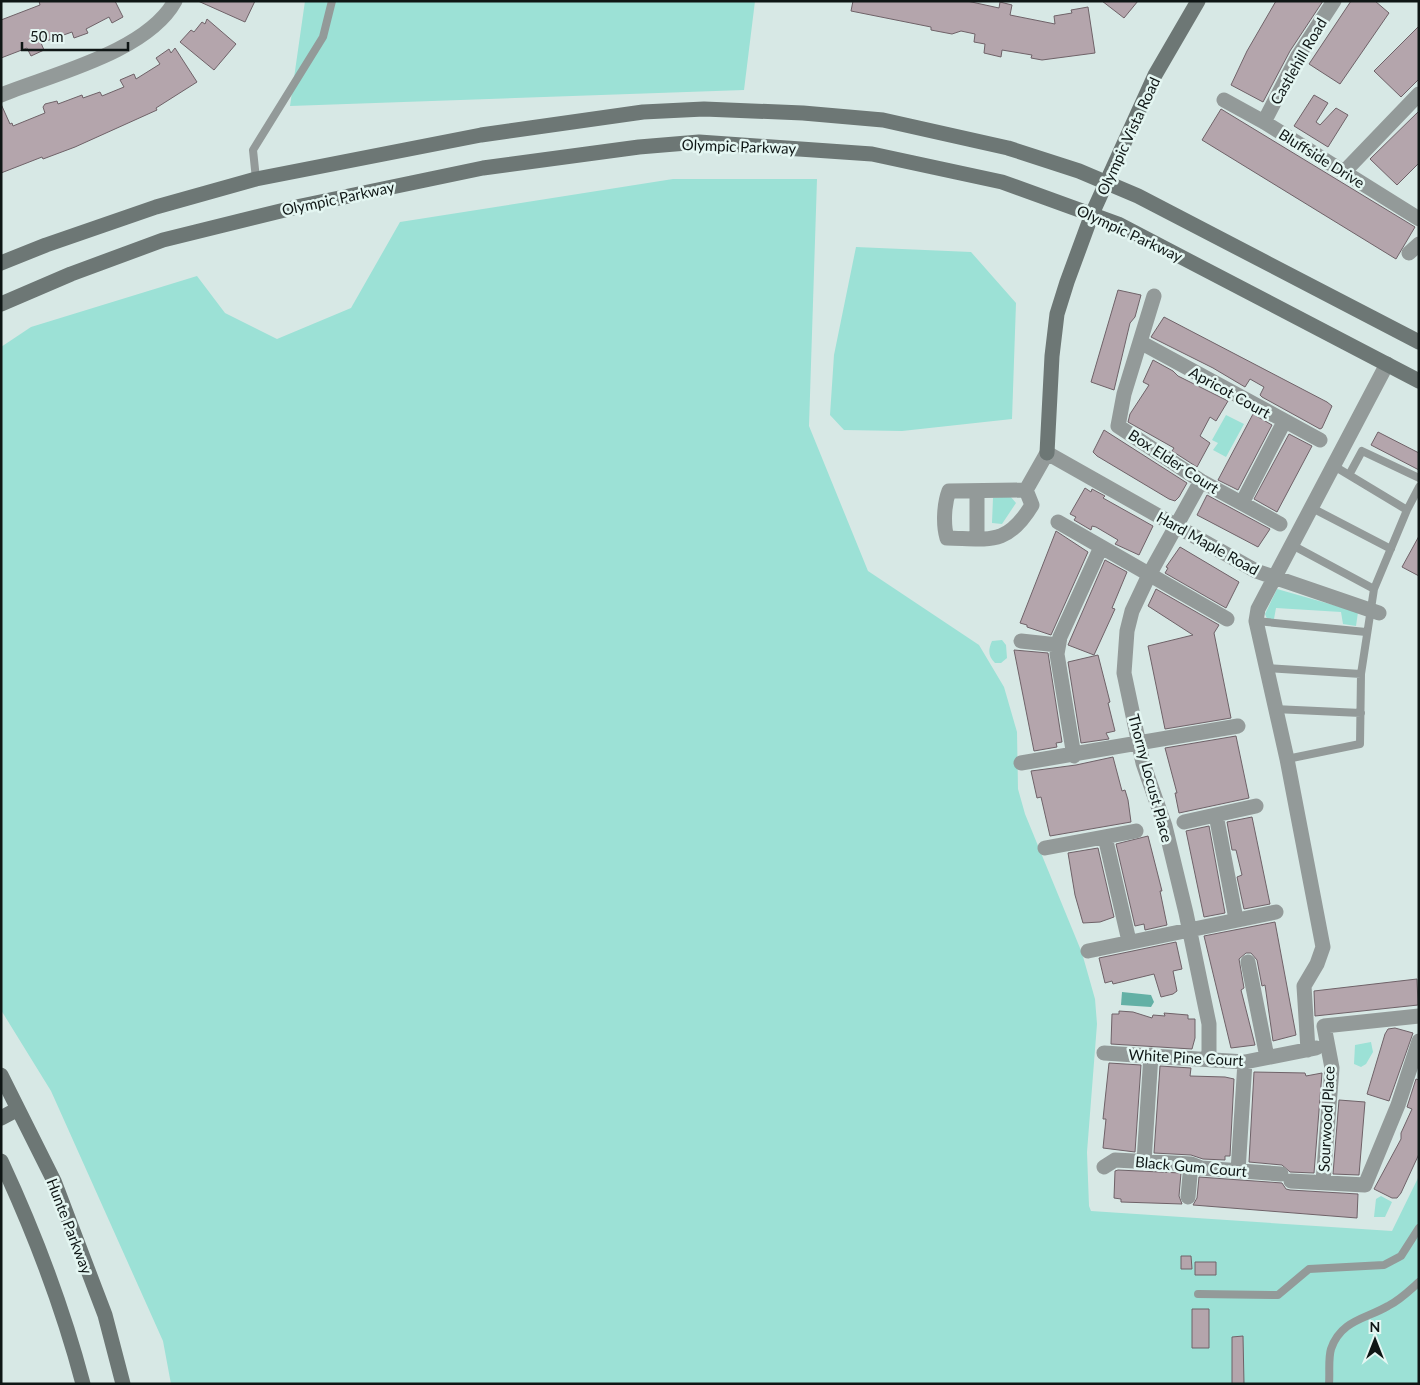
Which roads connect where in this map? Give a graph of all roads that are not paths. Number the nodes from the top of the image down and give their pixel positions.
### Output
1 (175, 1) edge
2 (332, 1) edge
3 (1198, 1) edge
4 (1334, 1) edge
5 (1419, 94) edge
6 (1, 95) edge
7 (1224, 100) dead end
8 (1264, 122) junction
9 (1344, 172) junction
10 (256, 179) junction
11 (1105, 182) junction
12 (1092, 214) junction
13 (1419, 219) edge
14 (1, 263) edge
15 (1154, 296) dead end
16 (1, 304) edge
17 (1140, 342) junction
18 (1419, 342) edge
19 (1387, 364) junction
20 (1419, 381) edge
21 (1284, 422) junction
22 (1320, 440) dead end
23 (1047, 453) junction
24 (1334, 466) junction
25 (1348, 475) junction
26 (1419, 478) edge
27 (1201, 481) junction
28 (1419, 487) edge
29 (1026, 490) junction
30 (977, 491) junction
31 (1242, 503) junction
32 (1312, 508) junction
33 (1407, 510) junction
34 (1058, 522) dead end
35 (1280, 524) dead end
36 (1177, 526) junction
37 (977, 539) junction
38 (1292, 545) junction
39 (1101, 547) junction
40 (1390, 549) junction
41 (1149, 574) junction
42 (1276, 578) junction
43 (1374, 588) junction
44 (1374, 611) junction
45 (1227, 619) dead end
46 (1256, 621) junction
47 (1366, 632) junction
48 (1021, 641) dead end
49 (1058, 645) junction
50 (1266, 668) junction
51 (1361, 674) junction
52 (1274, 709) junction
53 (1360, 713) junction
54 (1238, 726) dead end
55 (1139, 744) junction
56 (1074, 756) junction
57 (1287, 759) junction
58 (1021, 763) dead end
59 (1256, 806) dead end
60 (1216, 815) junction
61 (1184, 822) dead end
62 (1136, 831) dead end
63 (1105, 837) junction
64 (1045, 848) dead end
65 (1276, 912) dead end
66 (1236, 919) junction
67 (1182, 930) junction
68 (1129, 941) junction
69 (1088, 951) dead end
70 (1248, 962) dead end
71 (1419, 1016) edge
72 (1419, 1041) edge
73 (1327, 1046) junction
74 (1308, 1050) junction
75 (1104, 1053) dead end
76 (1151, 1055) junction
77 (1267, 1057) junction
78 (1209, 1060) junction
79 (1245, 1062) junction
80 (1, 1075) edge
81 (18, 1109) junction
82 (1, 1118) edge
83 (1, 1161) edge
84 (1144, 1161) junction
85 (1191, 1164) junction
86 (1104, 1167) dead end
87 (1238, 1171) junction
88 (1323, 1182) junction
89 (1188, 1197) dead end
90 (1419, 1228) edge
91 (1419, 1282) edge
92 (1198, 1294) dead end
93 (83, 1384) edge
94 (123, 1384) edge
95 (1329, 1384) edge

1 - 6 street
2 - 10 lane
3 - 11 main road, Olympic Vista Road
4 - 8 street, Castlehill Road
5 - 9 street
7 - 8 street, Bluffside Drive
8 - 9 street, Bluffside Drive
9 - 13 street, Bluffside Drive
10 - 11 main road
10 - 14 main road
11 - 12 main road, Olympic Vista Road
11 - 18 main road
12 - 16 main road, Olympic Parkway
12 - 19 main road, Olympic Parkway
12 - 23 main road, Olympic Vista Road
15 - 17 street
17 - 21 street, Apricot Court
17 - 27 street, Box Elder Court
19 - 20 main road, Olympic Parkway
19 - 24 street
21 - 22 street, Apricot Court
21 - 31 street
23 - 29 street
23 - 36 street, Hard Maple Road
24 - 25 lane
24 - 32 street
25 - 26 lane
25 - 33 lane
27 - 31 street, Box Elder Court
27 - 36 street, Thorny Locust Place
28 - 33 lane
29 - 30 street
29 - 37 street
30 - 37 street
30 - 37 street
31 - 35 street, Box Elder Court
32 - 38 street
32 - 40 lane
33 - 40 lane
34 - 39 street
36 - 41 street, Thorny Locust Place
36 - 42 street, Hard Maple Road
38 - 42 street
38 - 43 lane
39 - 41 street
39 - 49 street
40 - 43 lane
41 - 45 street
41 - 55 street, Thorny Locust Place
42 - 44 street, Hard Maple Road
42 - 46 street
43 - 44 lane
44 - 47 lane
46 - 47 lane
46 - 50 street
47 - 51 lane
48 - 49 street
49 - 56 street
50 - 51 lane
50 - 52 street
51 - 53 lane
52 - 53 lane
52 - 57 street
53 - 57 lane
54 - 55 street
55 - 56 street
55 - 67 street, Thorny Locust Place
56 - 58 street
57 - 74 street
59 - 60 street
60 - 61 street
60 - 66 street
62 - 63 street
63 - 64 street
63 - 68 street
65 - 66 street
66 - 67 street
67 - 68 street
67 - 78 street, Thorny Locust Place
68 - 69 street
70 - 77 street
71 - 73 street, Sourwood Place
72 - 88 street, Black Gum Court
73 - 74 street, White Pine Court
73 - 88 street, Sourwood Place
74 - 77 street, White Pine Court
75 - 76 street, White Pine Court
76 - 78 street, White Pine Court
76 - 84 street
77 - 79 street, White Pine Court
78 - 79 street, White Pine Court
79 - 87 street
80 - 81 main road, Hunte Parkway
81 - 82 main road
81 - 94 main road, Hunte Parkway
83 - 93 main road
84 - 85 street, Black Gum Court
84 - 86 street, Black Gum Court
85 - 87 street, Black Gum Court
85 - 89 street
87 - 88 street, Black Gum Court
90 - 92 lane
91 - 95 lane

